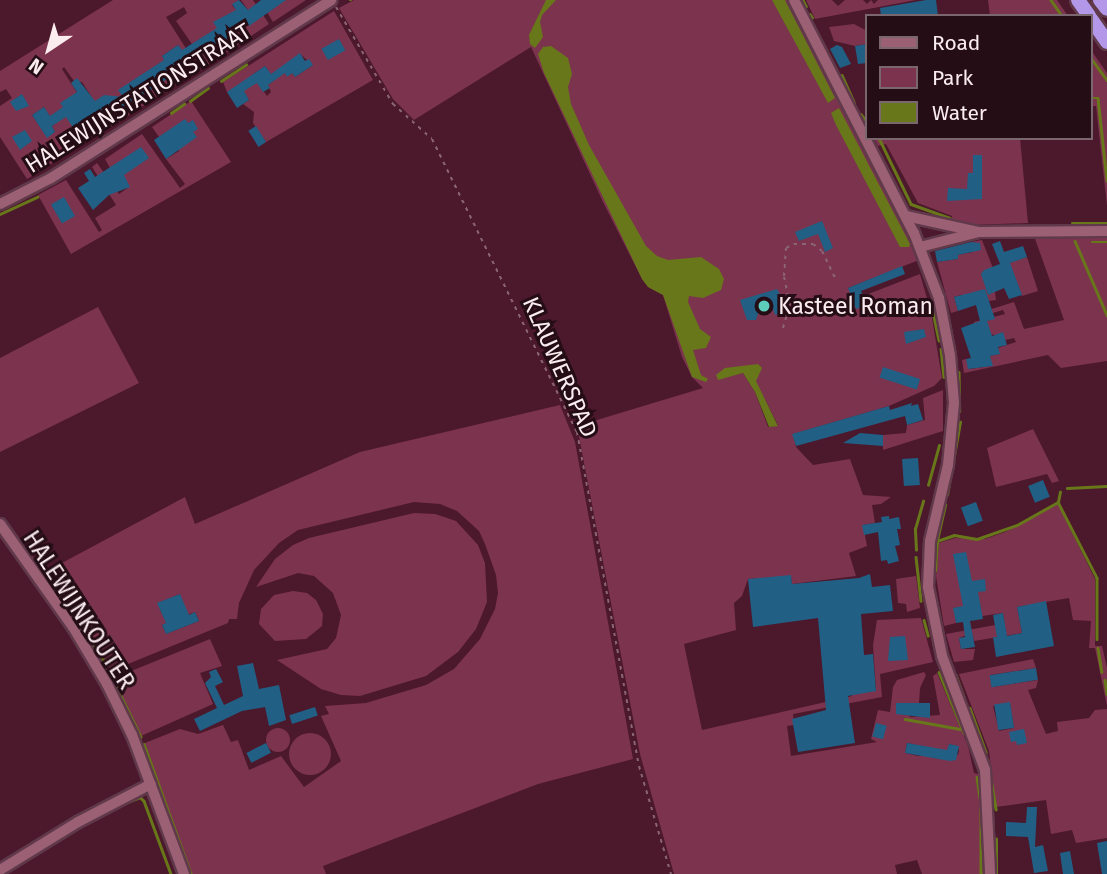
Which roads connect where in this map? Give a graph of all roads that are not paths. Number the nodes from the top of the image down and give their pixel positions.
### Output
1 (331, 0) edge
2 (794, 0) edge
3 (1093, 21) edge
4 (1107, 42) edge
5 (866, 139) edge
6 (867, 140) edge
7 (0, 204) edge
8 (906, 216) junction
9 (1107, 231) edge
10 (979, 232) junction
11 (920, 247) junction
12 (0, 524) edge
13 (152, 784) junction
14 (0, 870) edge
15 (184, 874) edge
16 (990, 874) edge

1 - 7 street, HALEWIJNSTATIONSTRAAT
2 - 5 street
3 - 4 highway
6 - 8 street
8 - 10 street
8 - 11 street
9 - 10 street
10 - 11 street
11 - 16 street
12 - 13 street, HALEWIJNKOUTER
13 - 14 street
13 - 15 street, HALEWIJNKOUTER

